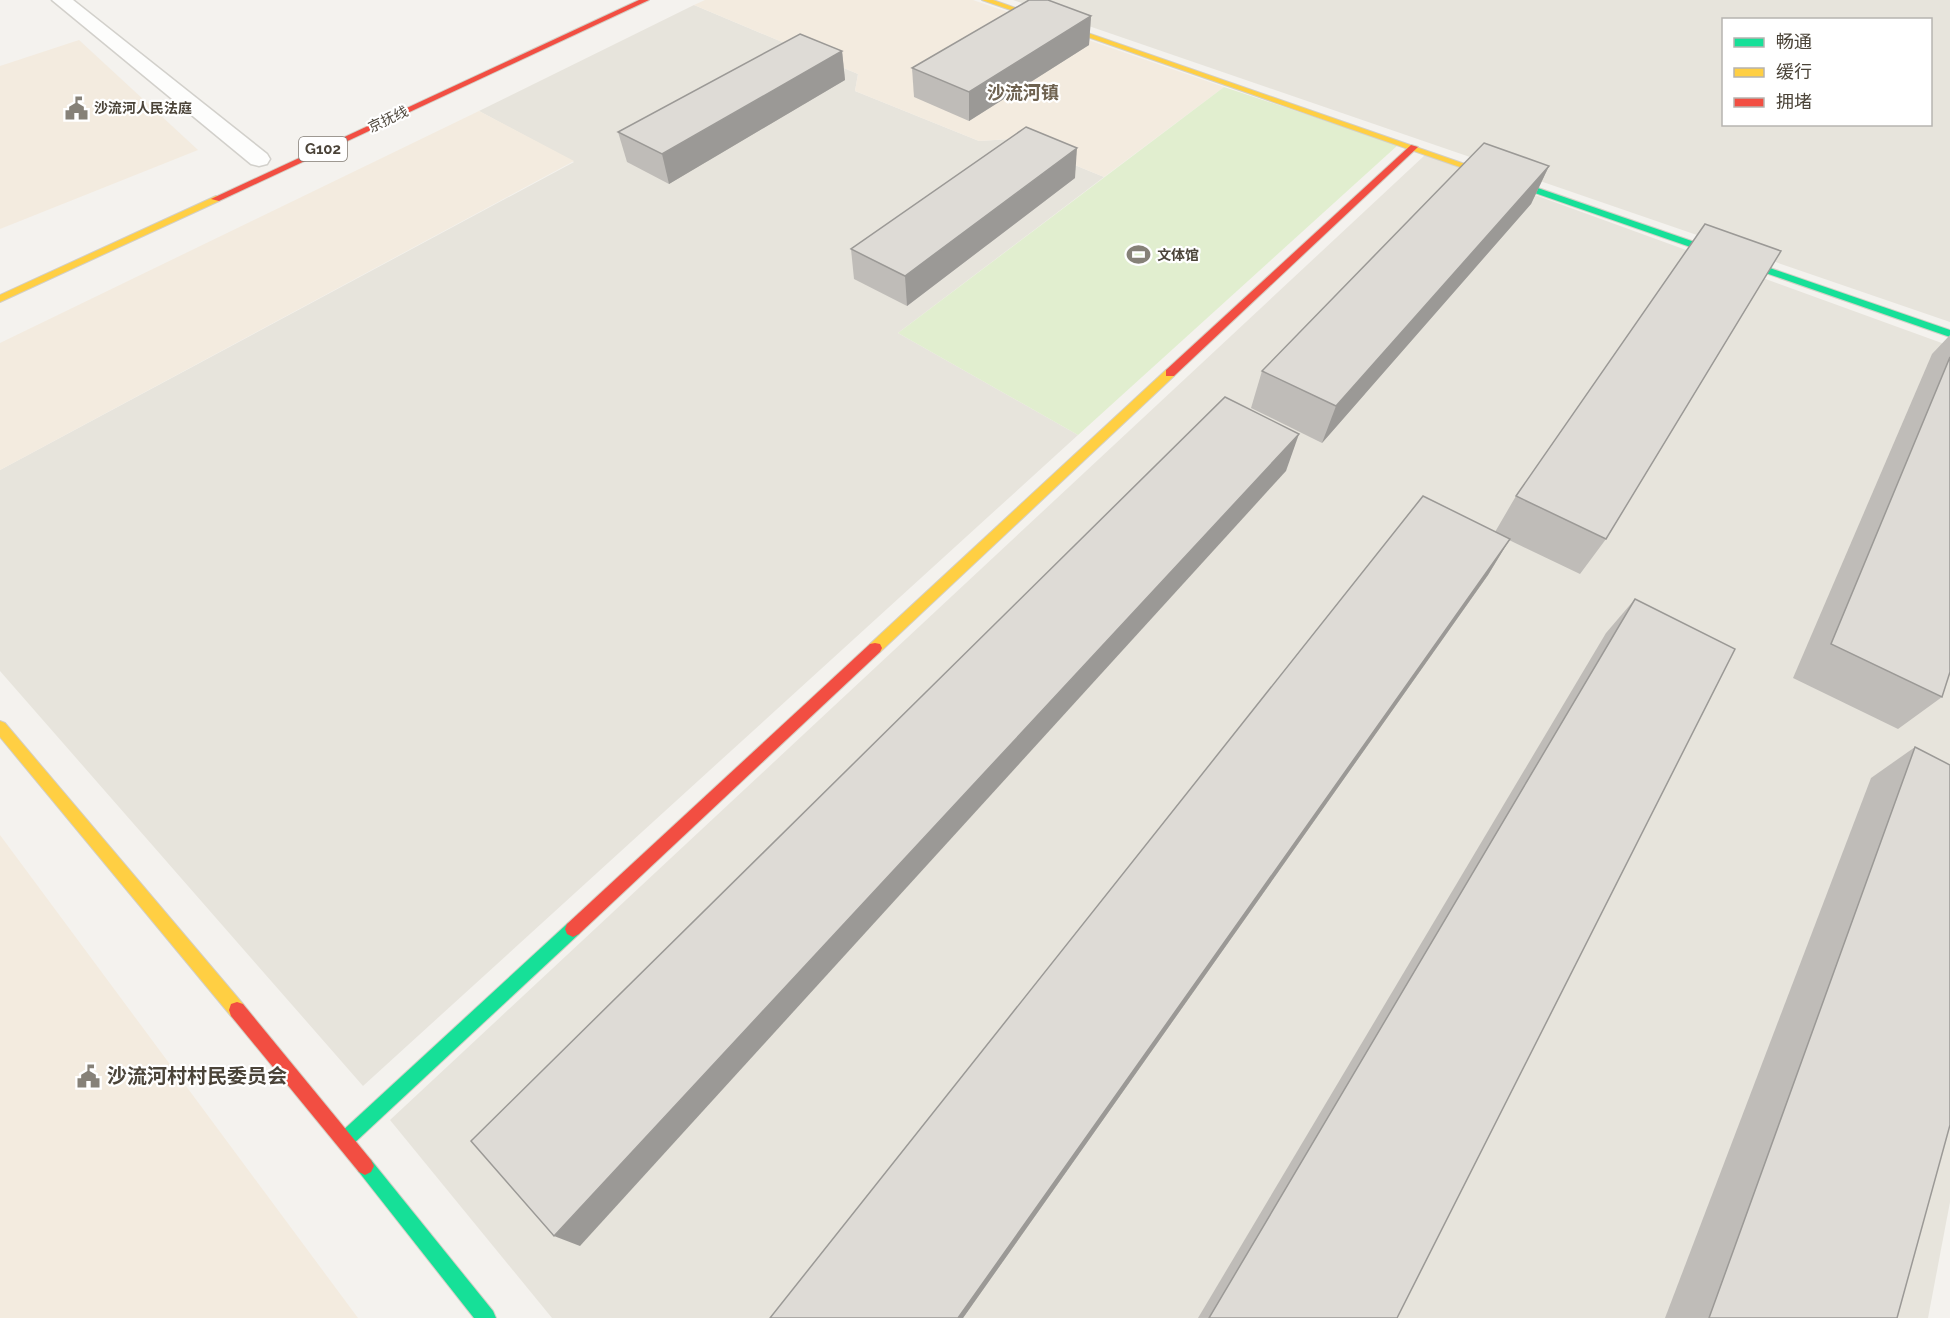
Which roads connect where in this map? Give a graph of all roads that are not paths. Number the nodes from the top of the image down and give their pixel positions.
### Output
1 (61, 0) edge
2 (645, 0) edge
3 (986, 0) edge
4 (1413, 147) junction
5 (259, 159) dead end
6 (0, 299) edge
7 (1950, 334) edge
8 (0, 727) edge
9 (345, 1140) junction
10 (486, 1318) edge

1 - 5 street
2 - 6 main road, 京抚线 / G102
3 - 4 main road
4 - 7 main road
4 - 9 main road
8 - 9 main road
9 - 10 main road

